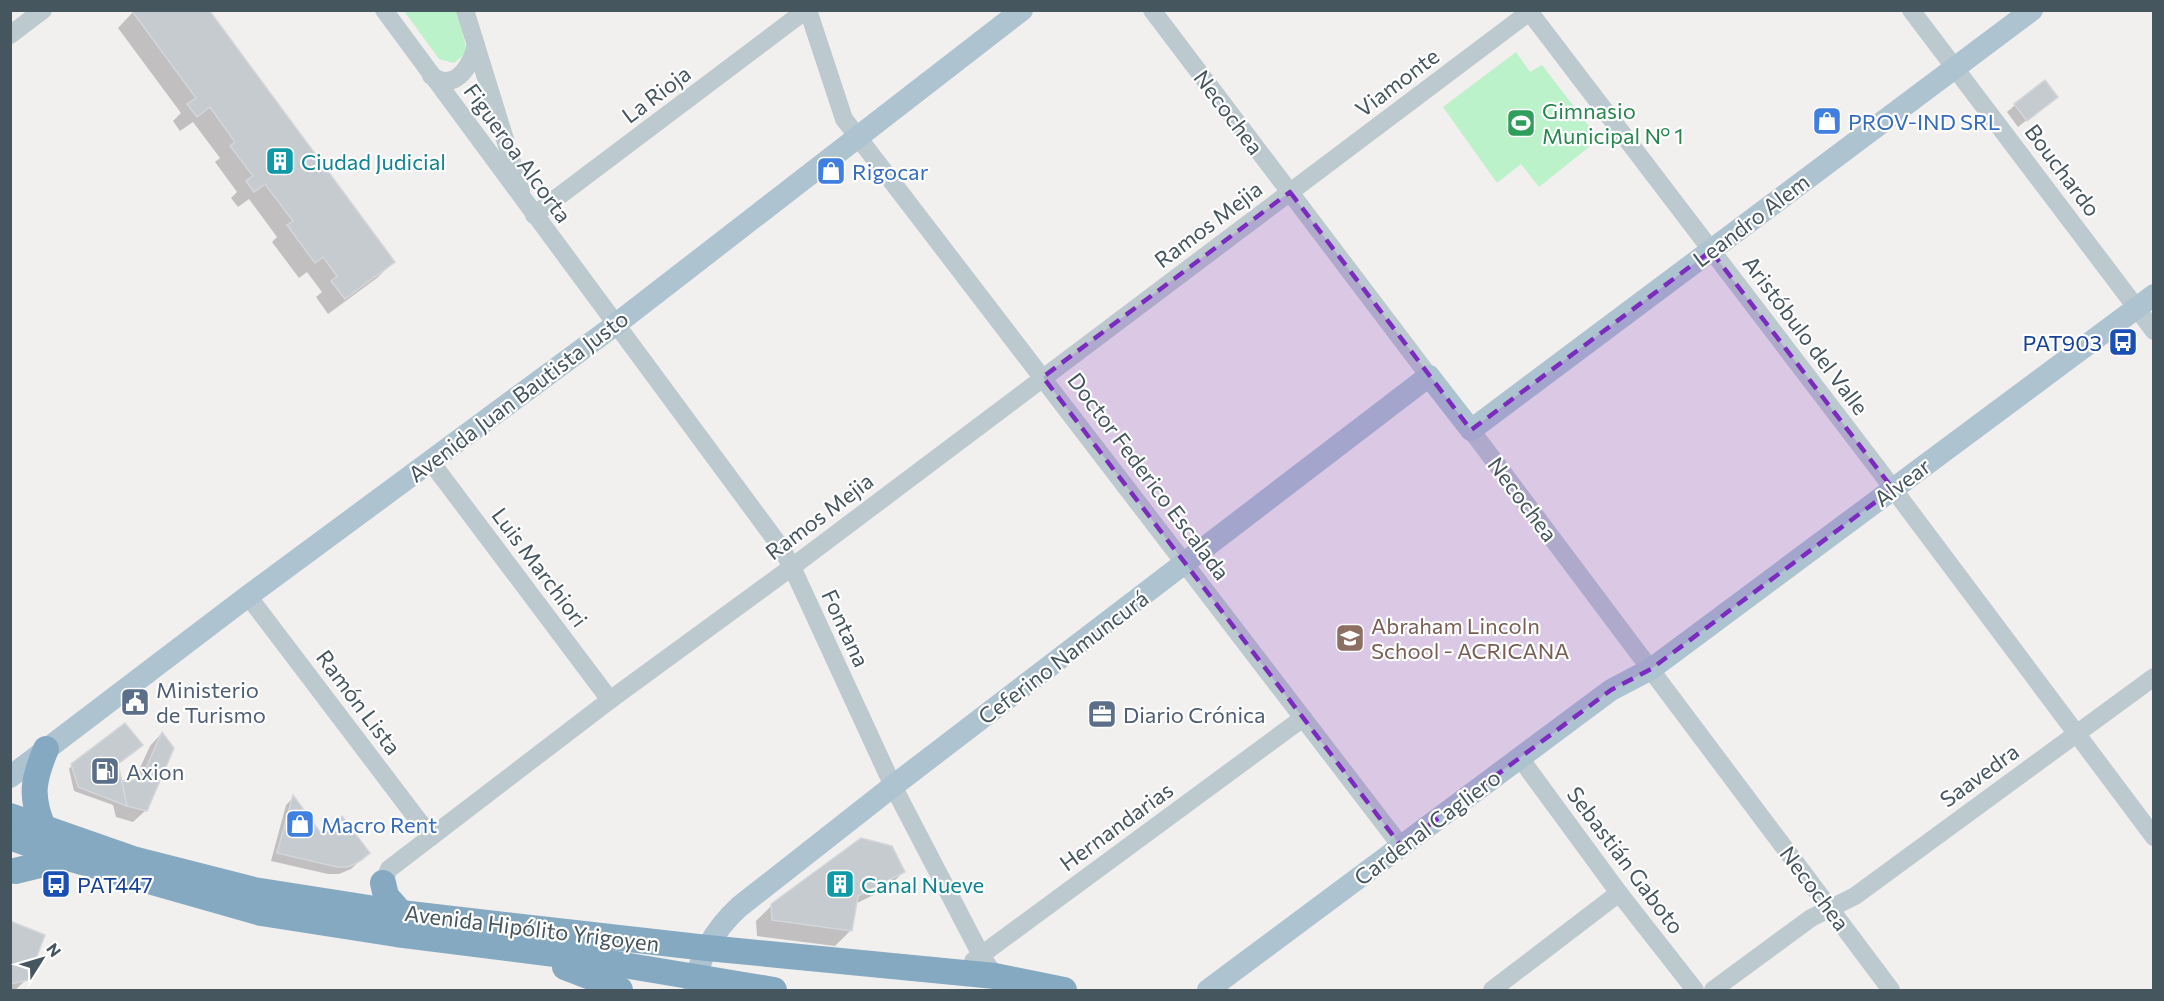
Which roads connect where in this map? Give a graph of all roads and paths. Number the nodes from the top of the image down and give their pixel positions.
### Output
1 (43, 10) edge
2 (384, 10) edge
3 (465, 10) edge
4 (807, 10) edge
5 (1022, 10) edge
6 (1152, 10) edge
7 (1911, 10) edge
8 (2032, 10) edge
9 (1530, 11) edge
10 (10, 35) edge
11 (476, 45) junction
12 (1955, 68) junction
13 (431, 76) junction
14 (858, 137) junction
15 (1290, 192) junction
16 (530, 210) junction
17 (1711, 251) junction
18 (2145, 301) edge
19 (615, 325) junction
20 (2154, 331) edge
21 (1429, 376) junction
22 (1043, 377) junction
23 (1471, 430) junction
24 (431, 462) junction
25 (1893, 489) junction
26 (1186, 563) junction
27 (792, 567) junction
28 (248, 596) junction
29 (1651, 669) junction
30 (2154, 677) edge
31 (610, 700) junction
32 (1303, 718) junction
33 (2077, 733) junction
34 (46, 750) junction
35 (1520, 758) junction
36 (10, 777) edge
37 (893, 786) junction
38 (10, 816) edge
39 (44, 827) junction
40 (10, 837) edge
41 (431, 837) junction
42 (2154, 837) edge
43 (1401, 846) junction
44 (68, 858) junction
45 (13, 870) edge
46 (383, 883) joint
47 (1619, 893) junction
48 (1830, 908) junction
49 (401, 913) junction
50 (475, 944) junction
51 (707, 948) junction
52 (981, 955) junction
53 (957, 973) junction
54 (995, 976) junction
55 (695, 984) edge
56 (621, 990) edge
57 (774, 990) edge
58 (1064, 990) edge
59 (1208, 990) edge
60 (1492, 990) edge
61 (1695, 990) edge
62 (1713, 990) edge
63 (1891, 990) edge

1 - 10 street
2 - 13 street, Figueroa Alcorta
3 - 11 street
4 - 14 street, Doctor Federico Escalada
4 - 16 street, La Rioja
5 - 14 main road, Avenida Juan Bautista Justo
6 - 15 street, Necochea
7 - 12 street, Bouchardo
8 - 12 main road, Leandro Alem
9 - 15 street, Viamonte
9 - 17 street, Aristóbulo del Valle
11 - 13 street
11 - 16 street
12 - 17 main road, Leandro Alem
12 - 18 street, Bouchardo
13 - 16 street, Figueroa Alcorta
14 - 19 main road, Avenida Juan Bautista Justo
14 - 22 street, Doctor Federico Escalada
15 - 21 street, Necochea
15 - 22 street, Ramos Mejia
16 - 19 street, Figueroa Alcorta
17 - 23 main road, Leandro Alem
17 - 25 street, Aristóbulo del Valle
18 - 20 street, Bouchardo
18 - 25 main road, Alvear
19 - 24 main road, Avenida Juan Bautista Justo
19 - 27 street, Fontana
21 - 23 main road, Necochea
21 - 26 main road, Ceferino Namuncurá
22 - 26 street, Doctor Federico Escalada
22 - 27 street, Ramos Mejia
23 - 29 street, Necochea
24 - 28 main road, Avenida Juan Bautista Justo
24 - 31 street, Luis Marchiori
25 - 29 main road, Alvear
25 - 33 street, Aristóbulo del Valle
26 - 32 street, Doctor Federico Escalada
26 - 37 main road, Ceferino Namuncurá
27 - 31 street, Ramos Mejia
27 - 37 street, Fontana
28 - 34 main road, Avenida Juan Bautista Justo
28 - 41 street, Ramón Lista
29 - 35 main road, Cardenal Cagliero
29 - 48 street, Necochea
30 - 33 street, Saavedra
31 - 41 street, Ramos Mejia
32 - 43 street, Doctor Federico Escalada
32 - 52 street, Hernandarias
33 - 42 street, Aristóbulo del Valle
33 - 48 street, Saavedra
34 - 36 main road, Avenida Juan Bautista Justo
34 - 39 highway
35 - 43 main road, Cardenal Cagliero
35 - 47 street, Sebastián Gaboto
37 - 51 main road, Ceferino Namuncurá
37 - 52 street, Fontana
38 - 39 highway, Avenida Hipólito Yrigoyen
39 - 49 highway, Avenida Hipólito Yrigoyen
40 - 44 highway, Avenida Hipólito Yrigoyen
41 - 46 street, Ramos Mejia
43 - 59 main road, Cardenal Cagliero
44 - 45 highway
44 - 50 highway, Avenida Hipólito Yrigoyen
46 - 49 highway
47 - 60 street
47 - 61 street, Sebastián Gaboto
48 - 62 street, Saavedra
48 - 63 street, Necochea
49 - 51 highway, Avenida Hipólito Yrigoyen
50 - 55 highway
50 - 56 highway
51 - 53 highway, Avenida Hipólito Yrigoyen
51 - 55 main road, Ceferino Namuncurá
52 - 53 street, Hernandarias
52 - 54 street, Fontana
53 - 54 highway, Avenida Hipólito Yrigoyen
54 - 58 highway, Avenida Hipólito Yrigoyen
55 - 57 highway

